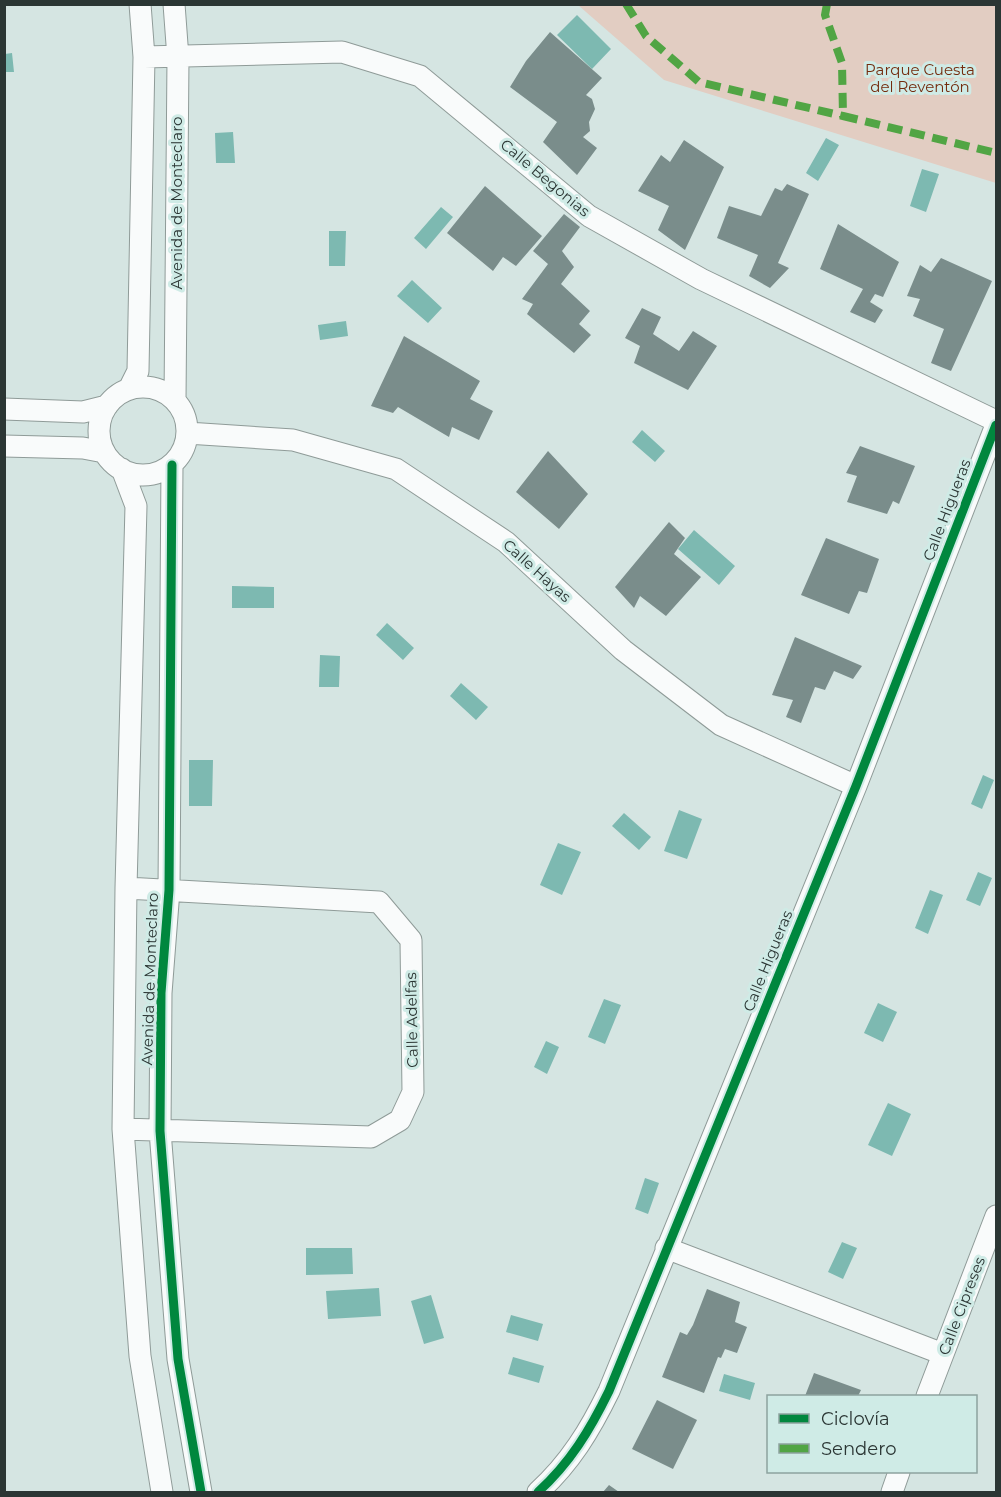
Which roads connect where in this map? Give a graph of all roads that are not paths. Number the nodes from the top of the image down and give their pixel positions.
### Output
1 (140, 4) edge
2 (174, 4) edge
3 (144, 57) junction
4 (178, 58) junction
5 (129, 389) junction
6 (176, 401) junction
7 (107, 406) junction
8 (4, 409) edge
9 (996, 423) edge
10 (187, 433) junction
11 (4, 446) edge
12 (104, 452) junction
13 (172, 465) junction
14 (122, 469) junction
15 (856, 786) junction
16 (126, 888) junction
17 (168, 890) junction
18 (123, 1129) junction
19 (160, 1131) junction
20 (996, 1216) edge
21 (666, 1248) junction
22 (943, 1354) junction
23 (927, 1395) edge
24 (899, 1473) edge
25 (162, 1492) edge
26 (201, 1492) edge
27 (538, 1492) edge
28 (892, 1492) edge

1 - 3 street
2 - 4 street, Avenida de Monteclaro
3 - 4 street, Calle Begonias
3 - 5 street
4 - 6 street, Avenida de Monteclaro
4 - 9 street, Calle Begonias
5 - 6 street
5 - 7 street
6 - 10 street
7 - 8 street
7 - 12 street
9 - 15 street, Calle Higueras
10 - 13 street
10 - 15 street, Calle Hayas
11 - 12 street
12 - 14 street
13 - 14 street
13 - 17 street, Avenida de Monteclaro
14 - 16 street, Avenida de Monteclaro
15 - 21 street, Calle Higueras
16 - 17 street, Calle Adelfas
16 - 18 street, Avenida de Monteclaro
17 - 19 street, Avenida de Monteclaro
17 - 19 street, Calle Adelfas
18 - 19 street, Calle Adelfas
18 - 25 street, Avenida de Monteclaro
19 - 26 street, Avenida de Monteclaro
20 - 22 street, Calle Cipreses
21 - 22 street
21 - 27 street, Calle Higueras
22 - 23 street, Calle Cipreses
24 - 28 street

